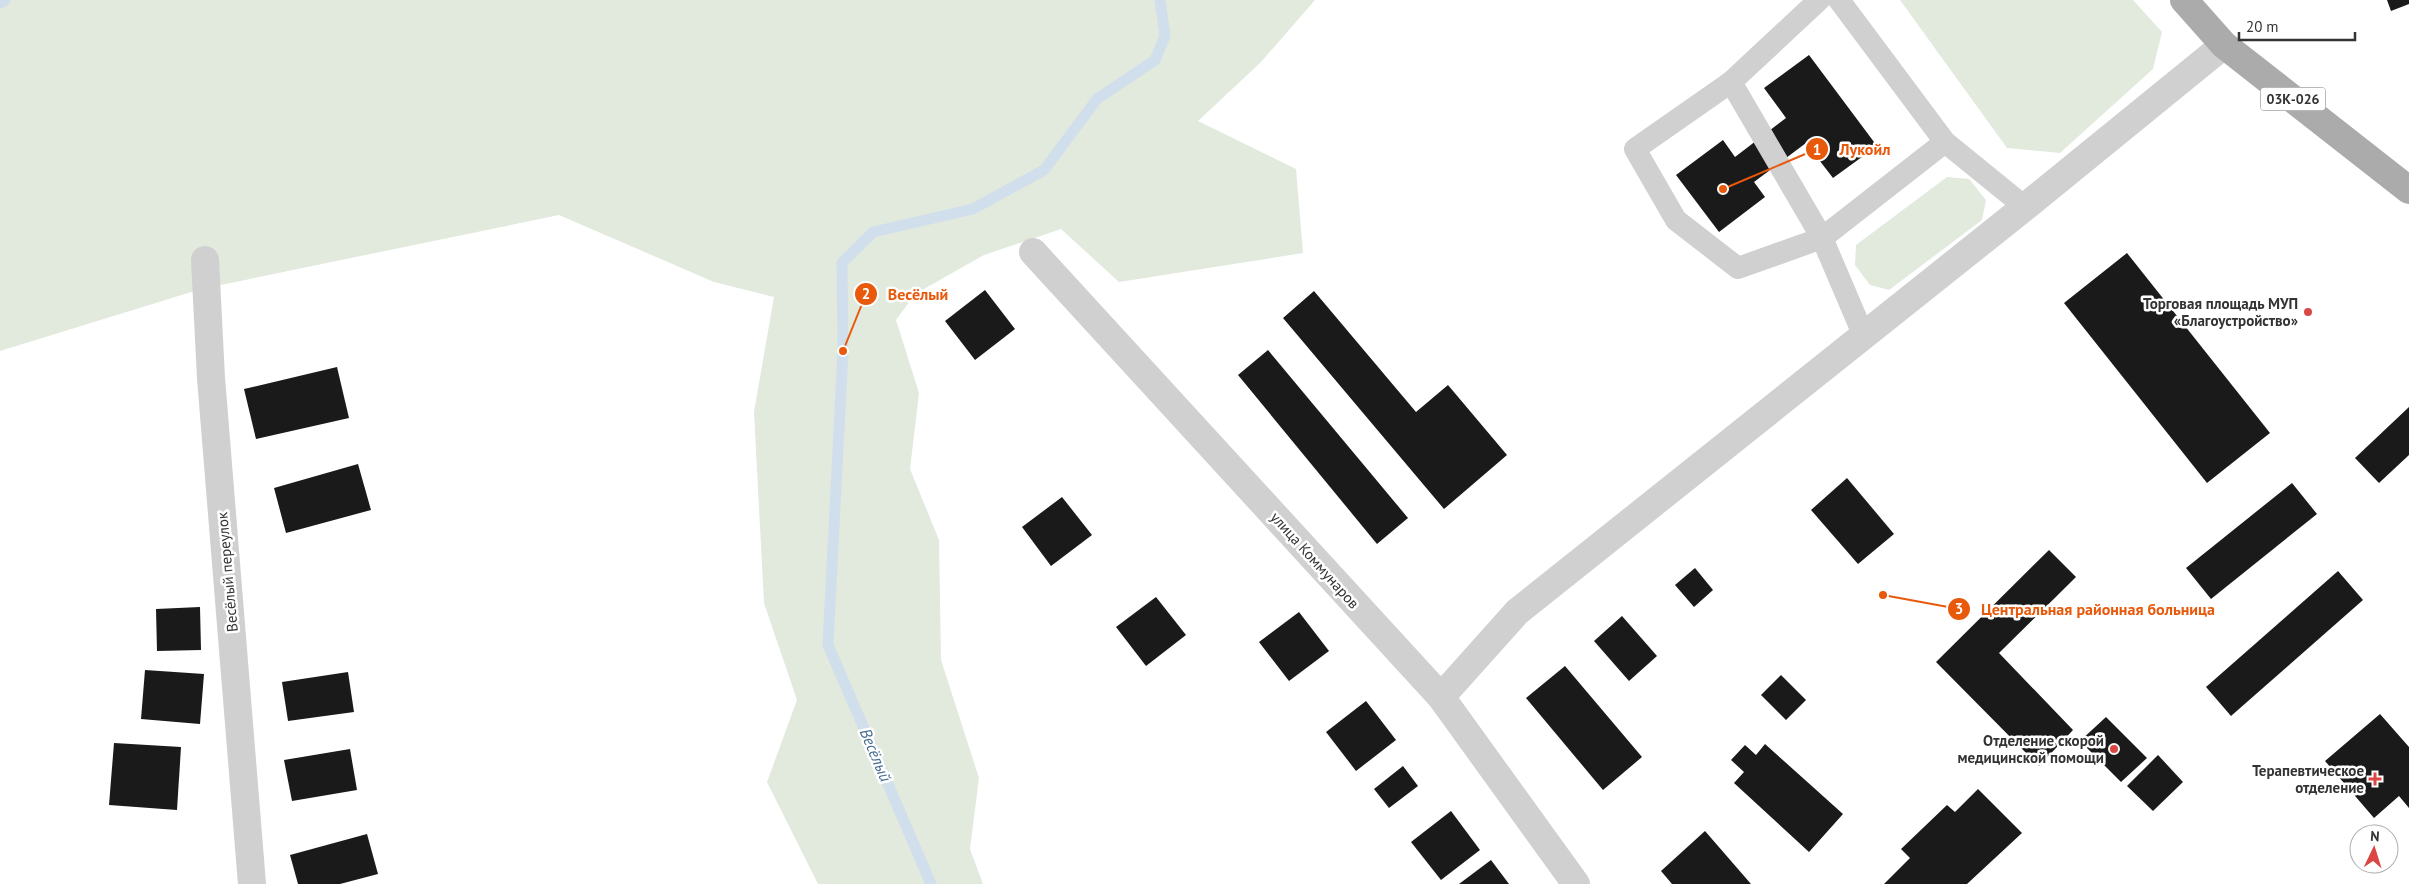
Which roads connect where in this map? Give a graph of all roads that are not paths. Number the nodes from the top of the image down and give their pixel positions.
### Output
1 (1820, 0) edge
2 (1839, 0) edge
3 (2184, 0) edge
4 (2224, 45) junction
5 (1731, 82) junction
6 (1945, 142) junction
7 (2409, 190) edge
8 (2025, 207) junction
9 (1822, 238) junction
10 (1034, 252) dead end
11 (205, 260) dead end
12 (1863, 334) junction
13 (1441, 697) junction
14 (252, 884) edge
15 (1576, 884) edge

1 - 5 lane
2 - 6 lane
3 - 4 main road, 03К-026
4 - 7 main road, 03К-026
4 - 8 street
5 - 9 lane
5 - 9 lane
6 - 8 lane
6 - 9 lane
8 - 12 street
9 - 12 lane
10 - 13 street, улица Коммунаров
11 - 14 street, Весёлый переулок
12 - 13 street
13 - 15 street, улица Коммунаров

